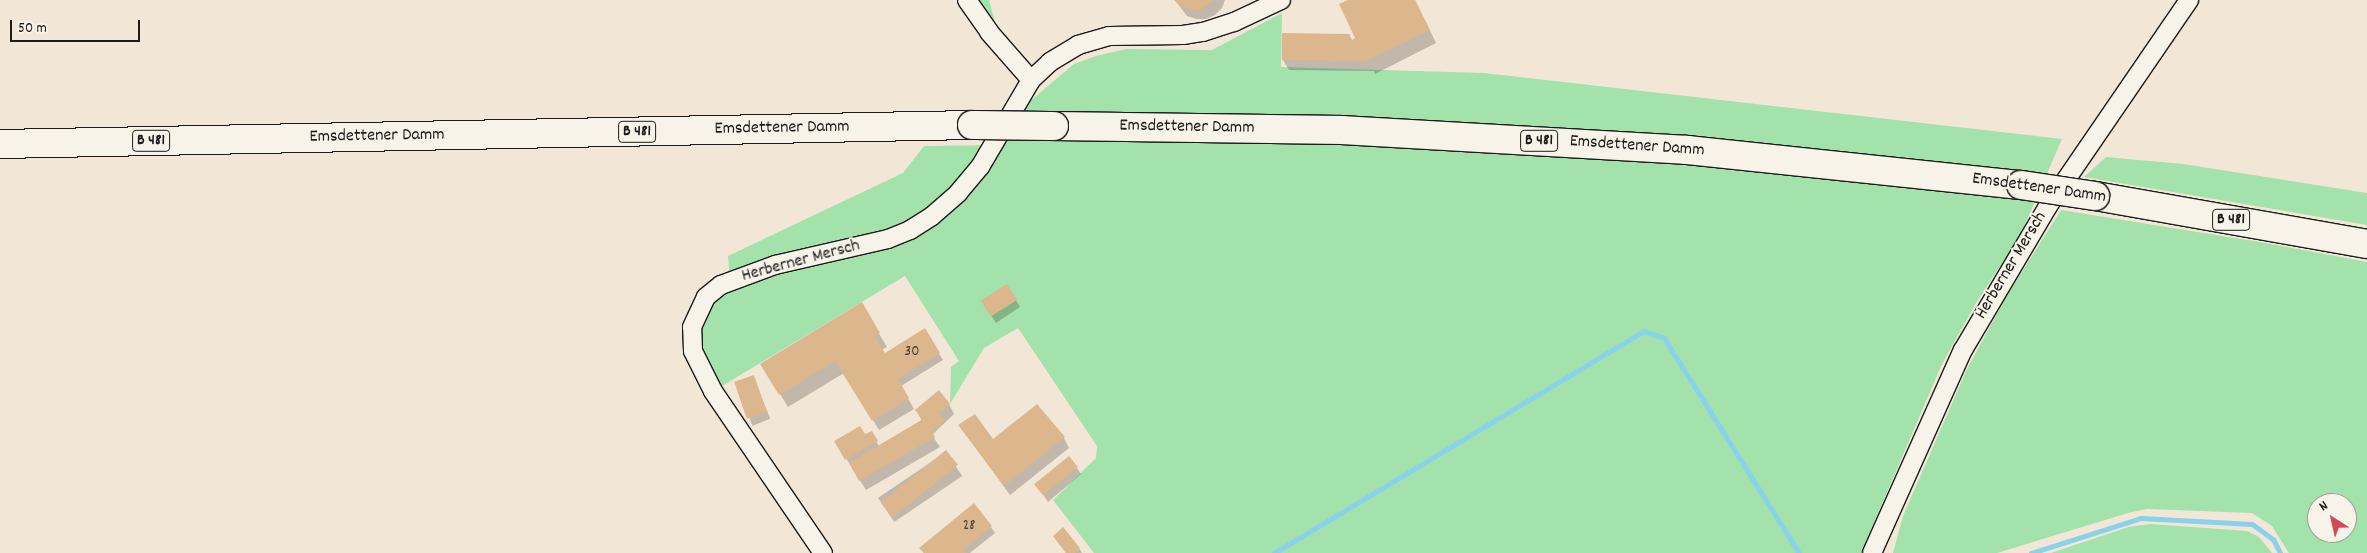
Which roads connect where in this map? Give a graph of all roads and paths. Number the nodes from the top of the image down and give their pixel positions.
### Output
1 (967, 0) edge
2 (1281, 0) edge
3 (2188, 0) edge
4 (1031, 80) junction
5 (0, 144) edge
6 (2367, 244) edge
7 (823, 553) edge
8 (1872, 553) edge

1 - 4 street
2 - 4 street, Herberner Mersch
3 - 8 street, Herberner Mersch
4 - 7 street, Herberner Mersch
5 - 6 main road, Emsdettener Damm / B 481, bridge

